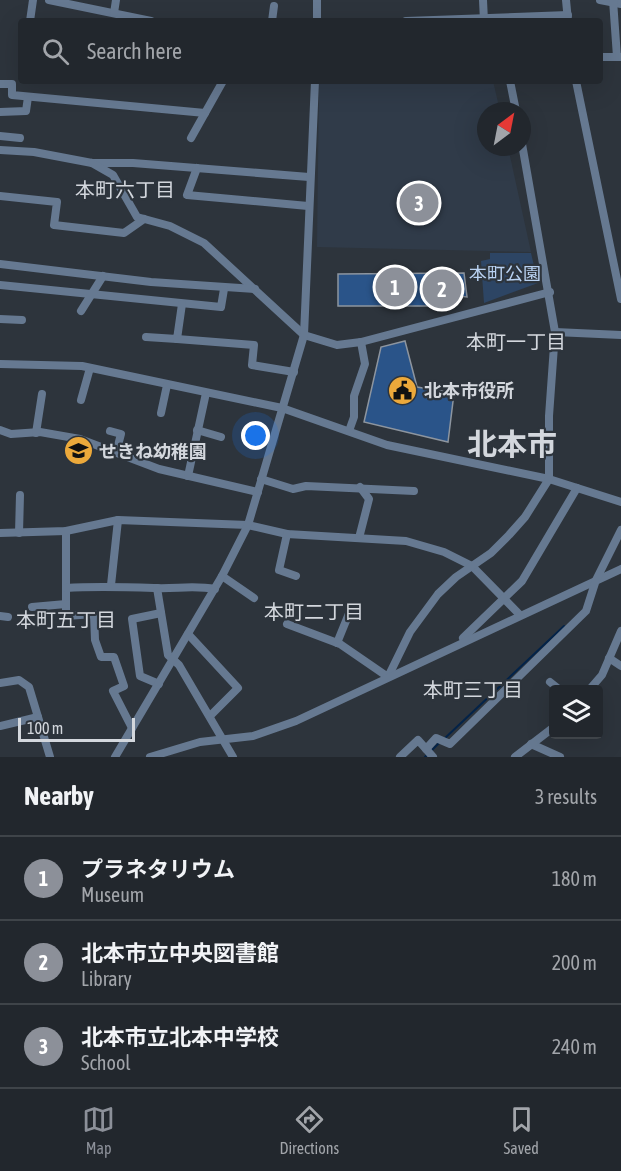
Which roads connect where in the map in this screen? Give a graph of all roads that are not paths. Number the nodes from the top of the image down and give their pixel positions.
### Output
1 (33, 0) edge
2 (48, 0) edge
3 (116, 0) edge
4 (318, 0) edge
5 (483, 0) edge
6 (566, 0) edge
7 (600, 0) edge
8 (616, 2) edge
9 (274, 6) dead end
10 (111, 16) edge
11 (30, 18) edge
12 (127, 18) edge
13 (272, 18) edge
14 (317, 18) edge
15 (484, 18) edge
16 (568, 18) edge
17 (603, 57) edge
18 (619, 57) edge
19 (0, 84) edge
20 (221, 84) edge
21 (315, 84) edge
22 (511, 84) edge
23 (577, 84) edge
24 (28, 97) junction
25 (514, 102) edge
26 (0, 112) edge
27 (205, 113) junction
28 (0, 136) edge
29 (20, 138) dead end
30 (191, 138) dead end
31 (0, 150) edge
32 (524, 156) edge
33 (92, 163) junction
34 (197, 168) junction
35 (309, 177) junction
36 (0, 196) edge
37 (308, 206) junction
38 (144, 219) junction
39 (621, 249) edge
40 (611, 251) junction
41 (0, 264) edge
42 (103, 276) junction
43 (0, 285) edge
44 (224, 289) junction
45 (255, 289) junction
46 (550, 292) junction
47 (92, 294) junction
48 (621, 299) edge
49 (182, 304) junction
50 (81, 311) dead end
51 (0, 319) edge
52 (22, 320) dead end
53 (555, 332) junction
54 (304, 335) junction
55 (621, 335) edge
56 (146, 337) dead end
57 (177, 339) junction
58 (361, 342) junction
59 (0, 364) edge
60 (90, 368) junction
61 (294, 372) junction
62 (167, 385) junction
63 (206, 393) junction
64 (42, 394) dead end
65 (81, 400) dead end
66 (282, 408) junction
67 (161, 413) dead end
68 (0, 430) edge
69 (198, 430) junction
70 (110, 431) dead end
71 (349, 431) junction
72 (36, 433) junction
73 (221, 437) dead end
74 (116, 453) junction
75 (188, 476) junction
76 (261, 479) junction
77 (549, 479) junction
78 (360, 487) junction
79 (578, 488) junction
80 (414, 491) dead end
81 (258, 492) junction
82 (20, 495) dead end
83 (621, 502) edge
84 (118, 519) junction
85 (248, 525) junction
86 (621, 530) edge
87 (66, 531) junction
88 (19, 532) junction
89 (0, 533) edge
90 (286, 534) junction
91 (359, 538) junction
92 (472, 566) junction
93 (621, 569) edge
94 (222, 576) junction
95 (296, 576) dead end
96 (596, 580) junction
97 (111, 585) junction
98 (66, 588) junction
99 (157, 588) junction
100 (215, 589) junction
101 (254, 598) dead end
102 (505, 599) junction
103 (66, 604) junction
104 (32, 607) dead end
105 (351, 611) dead end
106 (161, 613) junction
107 (520, 615) junction
108 (287, 624) dead end
109 (621, 631) edge
110 (188, 634) junction
111 (337, 643) junction
112 (456, 644) junction
113 (609, 658) junction
114 (174, 659) junction
115 (621, 666) edge
116 (388, 677) junction
117 (550, 681) dead end
118 (0, 683) edge
119 (159, 684) junction
120 (554, 685) edge
121 (593, 685) edge
122 (210, 716) junction
123 (38, 717) junction
124 (0, 726) edge
125 (132, 728) junction
126 (549, 731) edge
127 (223, 738) junction
128 (531, 744) junction
129 (426, 749) junction
130 (48, 757) edge
131 (115, 757) edge
132 (150, 757) edge
133 (233, 757) edge
134 (400, 757) edge
135 (433, 757) edge
136 (515, 757) edge
137 (560, 757) edge

1 - 11 street
2 - 10 street
3 - 10 street
4 - 14 street
5 - 15 street
6 - 16 street
7 - 8 street
8 - 18 street
9 - 13 street
10 - 12 street
17 - 18 street
19 - 24 street
20 - 27 street
21 - 35 street
22 - 25 street
23 - 40 street
24 - 26 street
24 - 27 street
27 - 30 street
28 - 29 street
31 - 33 street
32 - 46 street
33 - 34 street
33 - 38 street
34 - 35 street
34 - 37 street
35 - 37 street
36 - 38 street
37 - 54 street
38 - 45 street
39 - 40 street
40 - 48 street
41 - 42 street
42 - 44 street
42 - 47 street
43 - 47 street
44 - 45 street
44 - 49 street
45 - 54 street
46 - 53 street
46 - 58 street
47 - 49 street
47 - 50 street
49 - 57 street
51 - 52 street
53 - 55 street
53 - 77 street
54 - 58 street
54 - 61 street
56 - 57 street
57 - 61 street
58 - 71 street
59 - 60 street
60 - 62 street
60 - 65 street
61 - 66 street
62 - 63 street
62 - 67 street
63 - 66 street
63 - 69 street
64 - 72 street
66 - 71 street
66 - 76 street
68 - 72 street
69 - 73 street
69 - 75 street
70 - 74 street
71 - 77 street
72 - 74 street
74 - 75 street
75 - 81 street
76 - 78 street
76 - 81 street
77 - 79 street
77 - 92 street
78 - 80 street
78 - 91 street
79 - 83 street
79 - 102 street
81 - 85 street
82 - 88 street
84 - 85 street
84 - 87 street
84 - 97 street
85 - 90 street
85 - 94 street
86 - 96 street
87 - 88 street
87 - 98 street
88 - 89 street
90 - 91 street
90 - 95 street
91 - 92 street
92 - 102 street
92 - 116 street
93 - 96 street
94 - 100 street
94 - 101 street
96 - 107 street
96 - 129 street
97 - 98 street
97 - 99 street
98 - 103 street
99 - 100 street
99 - 106 street
100 - 110 street
102 - 107 street
102 - 112 street
103 - 104 street
103 - 125 street
105 - 111 street
106 - 114 street
106 - 119 street
107 - 112 street
108 - 111 street
109 - 113 street
110 - 114 street
110 - 122 street
111 - 116 street
112 - 116 street
113 - 115 street
113 - 121 street
114 - 119 street
114 - 122 street
116 - 127 street
117 - 120 street
118 - 123 street
119 - 125 street
122 - 127 street
123 - 124 street
123 - 130 street
125 - 131 street
126 - 128 street
127 - 132 street
127 - 133 street
128 - 136 street
128 - 137 street
129 - 134 street
129 - 135 street

